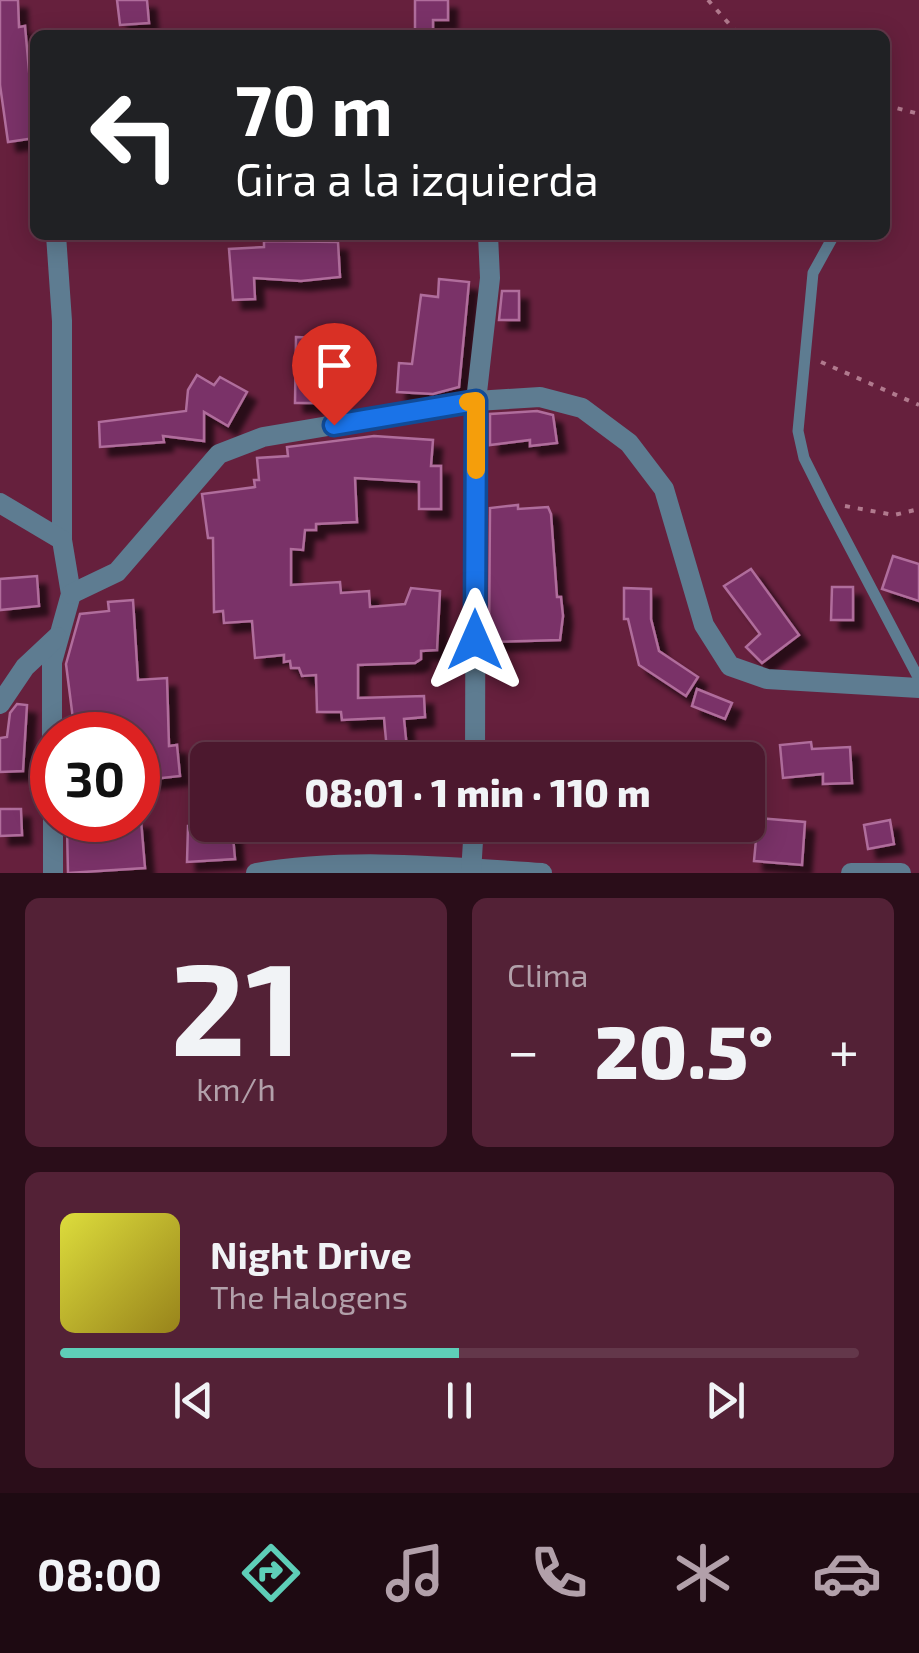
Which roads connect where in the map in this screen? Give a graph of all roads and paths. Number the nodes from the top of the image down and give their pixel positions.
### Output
1 (708, 0) edge
2 (735, 30) edge
3 (890, 107) edge
4 (919, 114) edge
5 (56, 240) edge
6 (488, 240) edge
7 (831, 240) edge
8 (803, 354) junction
9 (476, 401) junction
10 (919, 405) edge
11 (0, 503) edge
12 (826, 504) junction
13 (919, 509) edge
14 (62, 540) junction
15 (71, 594) junction
16 (59, 635) junction
17 (919, 679) edge
18 (919, 688) edge
19 (0, 704) edge
20 (52, 712) edge
21 (475, 742) edge
22 (53, 842) edge
23 (473, 842) edge
24 (471, 871) edge
25 (53, 873) edge
26 (256, 873) edge
27 (542, 873) edge
28 (851, 873) edge
29 (901, 873) edge

1 - 2 path
3 - 4 path
5 - 14 street
6 - 9 street
7 - 8 lane
8 - 10 path
8 - 12 lane
9 - 15 street
9 - 18 street
9 - 21 street
11 - 14 street
12 - 13 path
12 - 17 lane
14 - 15 street
15 - 16 street
16 - 19 street
16 - 20 street
22 - 25 street
23 - 24 street
24 - 26 street
24 - 27 street
28 - 29 street

